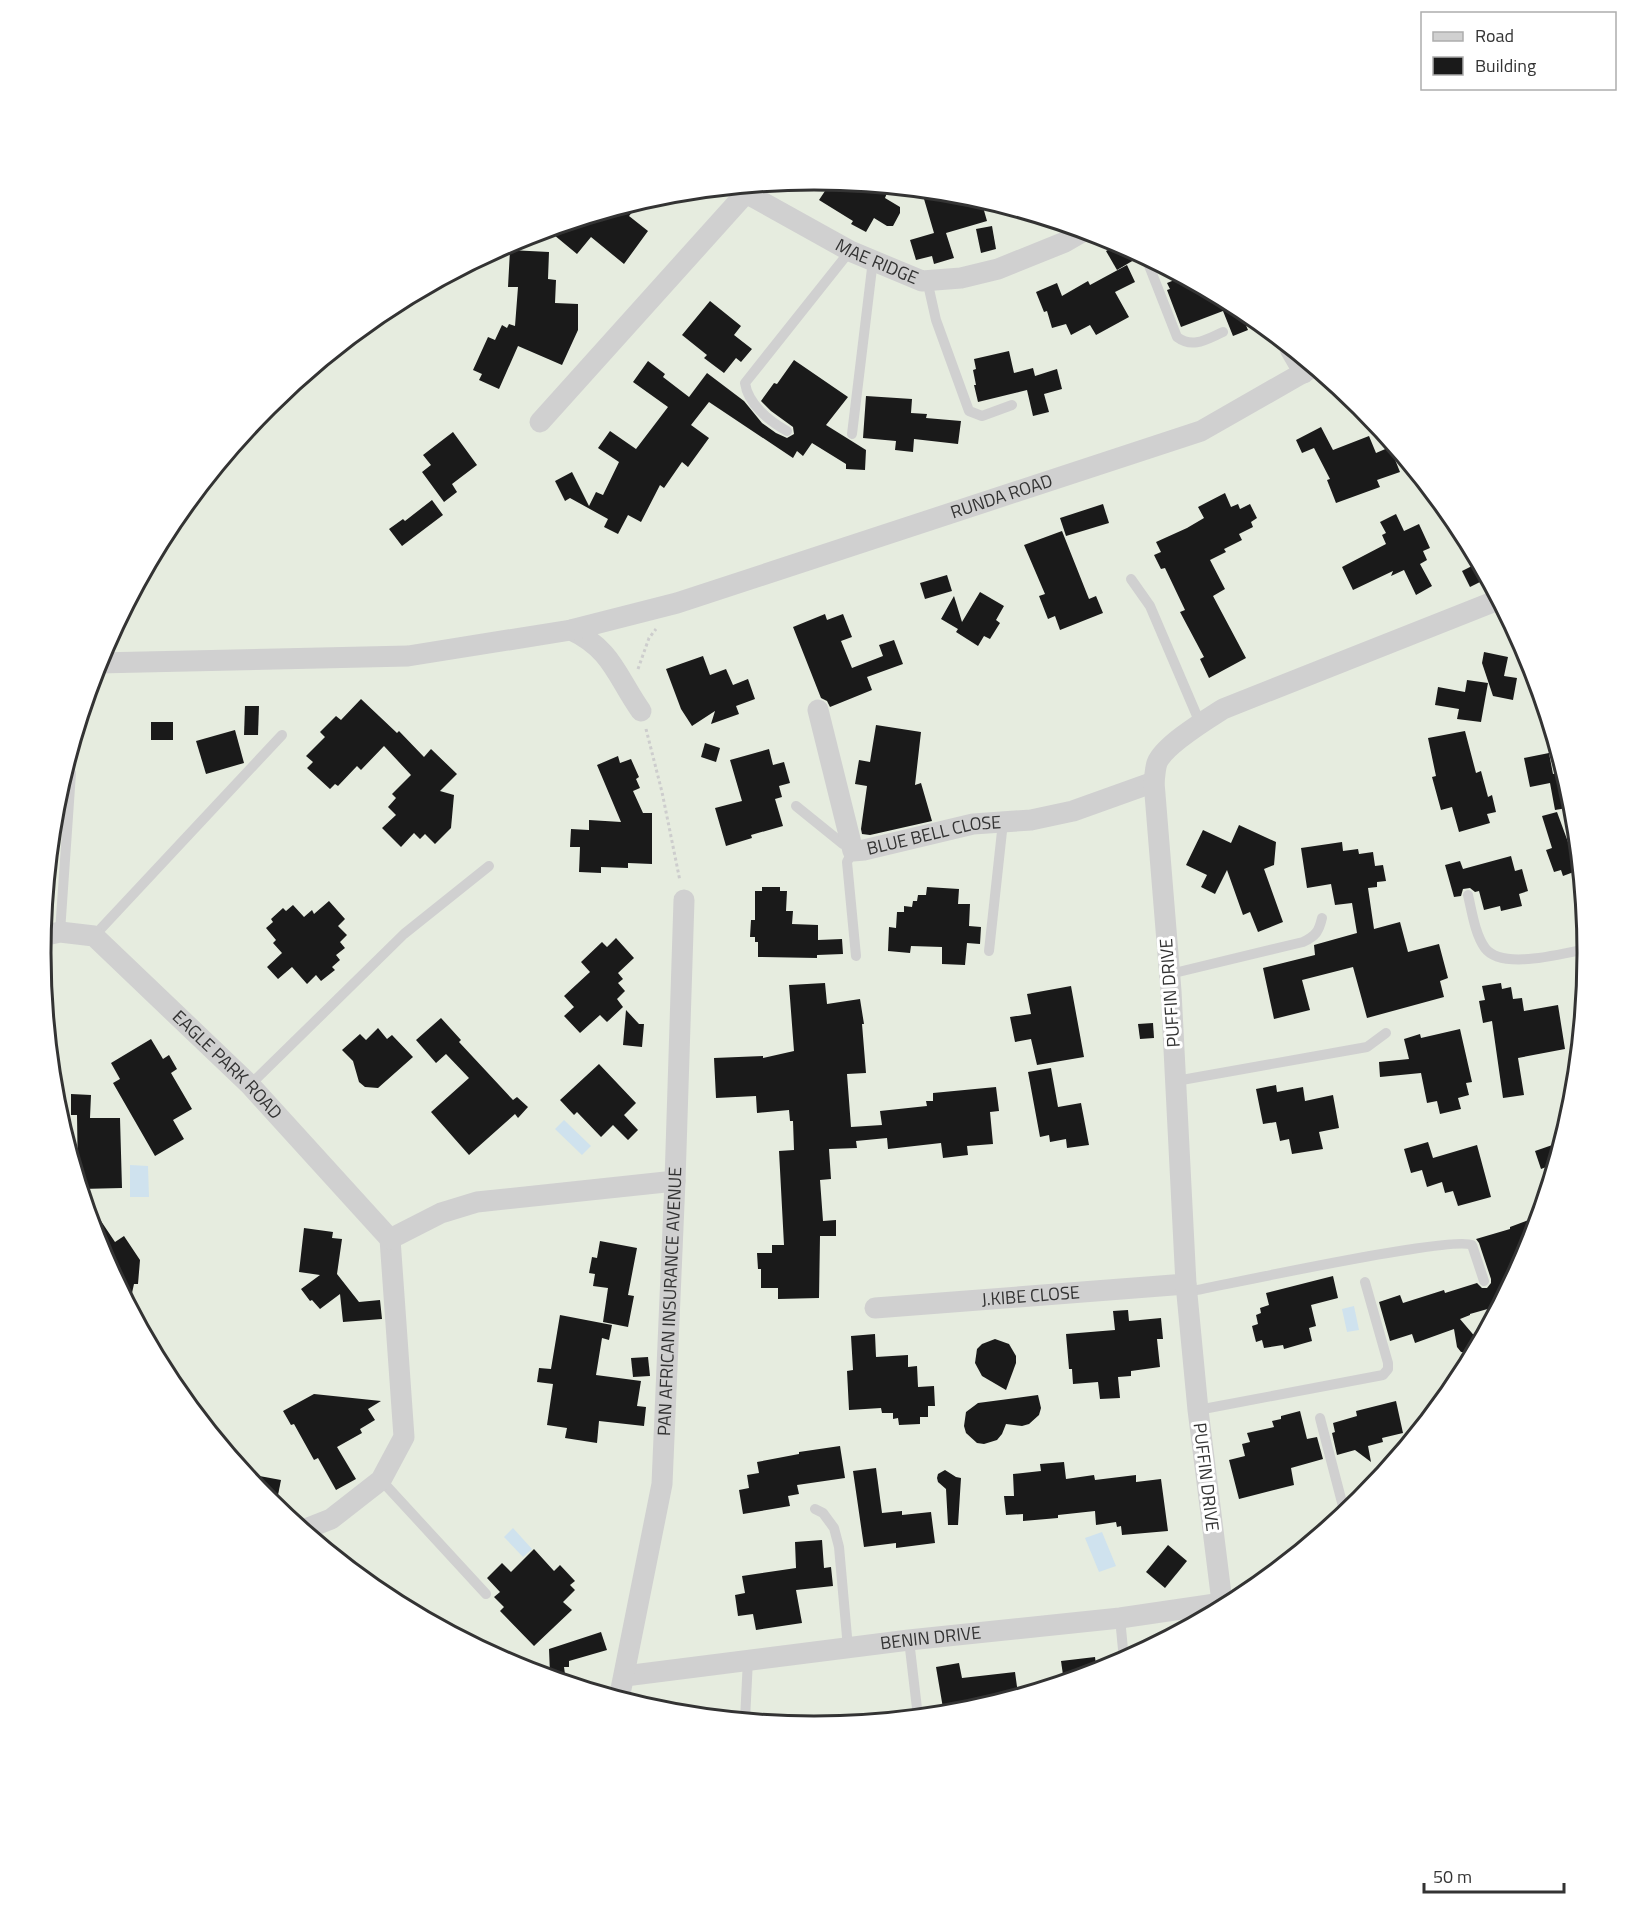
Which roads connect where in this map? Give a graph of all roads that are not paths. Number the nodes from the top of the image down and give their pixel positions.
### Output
1 (750, 193) edge
2 (740, 194) edge
3 (1074, 237) edge
4 (850, 251) junction
5 (873, 260) junction
6 (1150, 269) edge
7 (927, 280) junction
8 (1223, 332) dead end
9 (1306, 371) edge
10 (1012, 405) dead end
11 (540, 422) dead end
12 (788, 431) dead end
13 (852, 434) dead end
14 (1131, 579) dead end
15 (1491, 603) edge
16 (571, 630) junction
17 (109, 663) edge
18 (818, 710) dead end
19 (641, 711) road end
20 (1200, 723) junction
21 (282, 735) dead end
22 (1154, 782) junction
23 (68, 795) edge
24 (796, 806) dead end
25 (1003, 822) junction
26 (853, 850) junction
27 (489, 866) dead end
28 (1468, 895) dead end
29 (684, 900) road end
30 (1322, 918) dead end
31 (52, 925) edge
32 (51, 934) edge
33 (94, 936) junction
34 (989, 951) dead end
35 (1577, 951) edge
36 (856, 956) dead end
37 (1170, 974) junction
38 (1386, 1033) dead end
39 (1176, 1081) junction
40 (250, 1085) junction
41 (675, 1181) junction
42 (390, 1239) junction
43 (1484, 1281) dead end
44 (1365, 1282) dead end
45 (1186, 1288) junction
46 (875, 1308) dead end
47 (1197, 1410) junction
48 (1320, 1418) dead end
49 (381, 1480) junction
50 (1342, 1504) edge
51 (815, 1509) dead end
52 (311, 1527) edge
53 (486, 1594) dead end
54 (1228, 1594) edge
55 (1212, 1604) edge
56 (1119, 1618) junction
57 (909, 1640) junction
58 (848, 1648) junction
59 (1123, 1651) edge
60 (748, 1659) junction
61 (625, 1676) junction
62 (621, 1692) edge
63 (917, 1709) edge
64 (745, 1713) edge

1 - 4 street, MAE RIDGE
2 - 11 street, MAE RIDGE
3 - 7 street, MAE RIDGE
4 - 5 street, MAE RIDGE
4 - 12 lane
5 - 7 street, MAE RIDGE
5 - 13 lane
6 - 8 lane
7 - 10 lane
9 - 16 street, RUNDA ROAD
14 - 20 lane
15 - 20 street, PUFFIN DRIVE
16 - 17 street, RUNDA ROAD
16 - 19 street
18 - 26 street, BLUE BELL CLOSE
20 - 22 street, PUFFIN DRIVE
21 - 33 lane
22 - 25 street, BLUE BELL CLOSE
22 - 37 street, PUFFIN DRIVE
23 - 31 lane
24 - 26 lane
25 - 26 street, BLUE BELL CLOSE
25 - 34 lane
26 - 36 lane
27 - 40 lane
28 - 35 lane
29 - 41 street, PAN AFRICAN INSURANCE AVENUE
30 - 37 lane
32 - 33 street
33 - 40 street, EAGLE PARK ROAD
37 - 39 street, PUFFIN DRIVE
38 - 39 lane
39 - 45 street, PUFFIN DRIVE
40 - 42 street, EAGLE PARK ROAD
41 - 42 street
41 - 61 street, PAN AFRICAN INSURANCE AVENUE
42 - 49 street
43 - 45 lane
44 - 47 lane
45 - 46 street, J.KIBE CLOSE
45 - 47 street, PUFFIN DRIVE
47 - 54 street, PUFFIN DRIVE
48 - 50 lane
49 - 52 street
49 - 53 lane
51 - 58 lane
55 - 56 street, BENIN DRIVE
56 - 57 street, BENIN DRIVE
56 - 59 lane
57 - 58 street, BENIN DRIVE
57 - 63 lane
58 - 60 street, BENIN DRIVE
60 - 61 street, BENIN DRIVE
60 - 64 lane
61 - 62 street, PAN AFRICAN INSURANCE AVENUE

